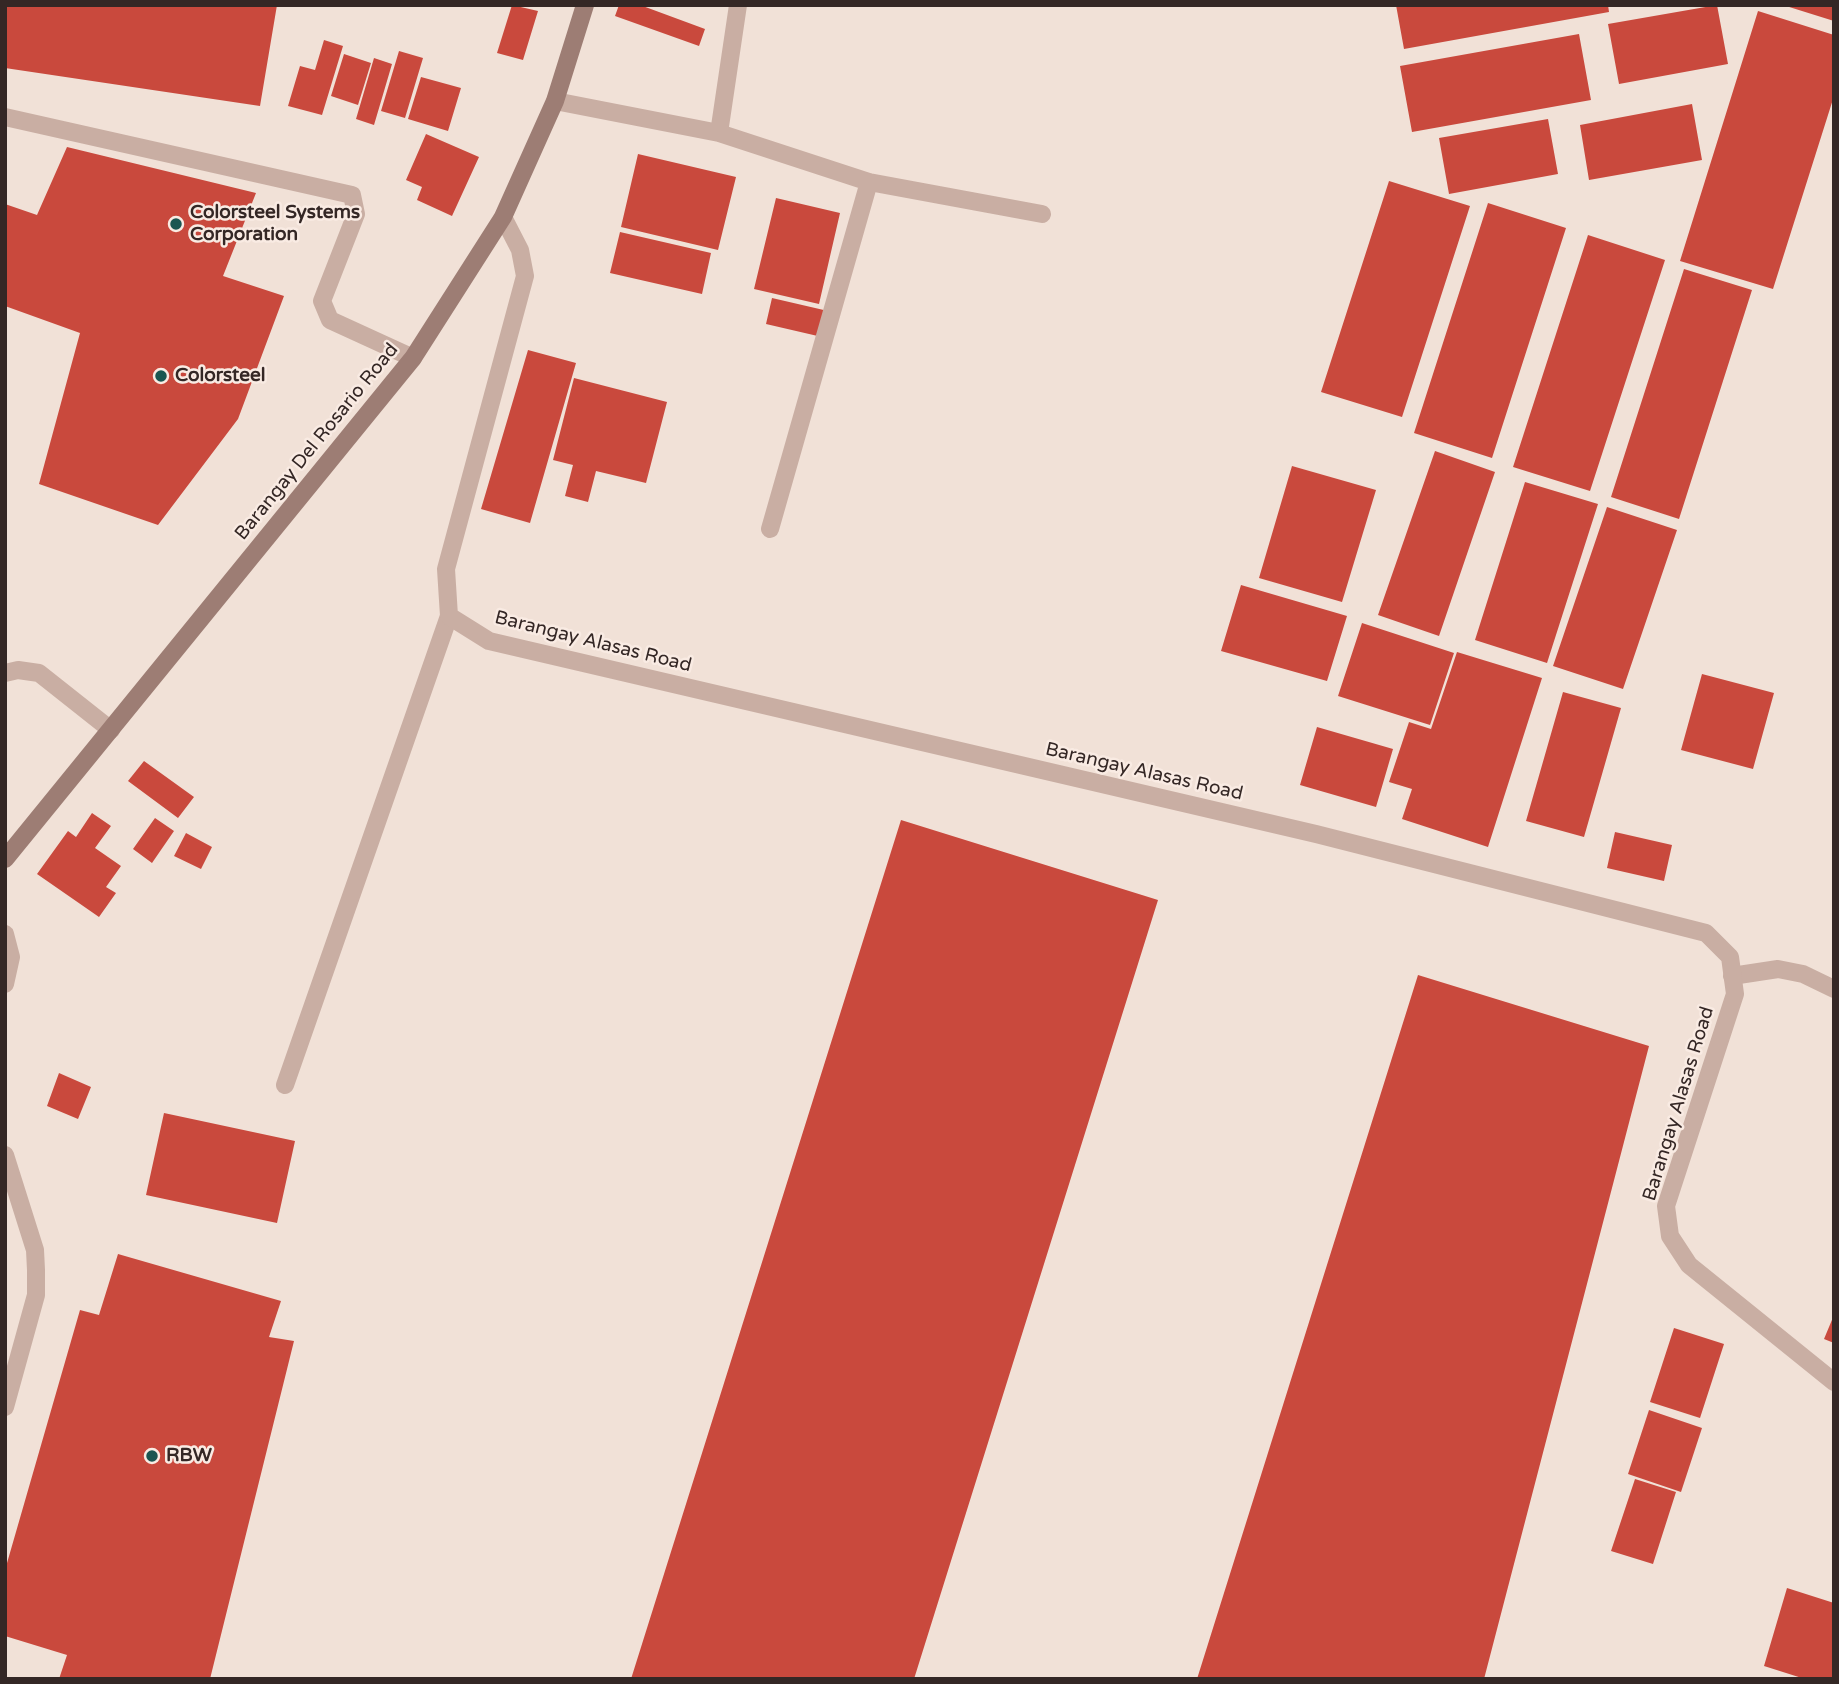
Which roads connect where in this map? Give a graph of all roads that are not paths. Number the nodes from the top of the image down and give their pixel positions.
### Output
1 (585, 5) edge
2 (738, 5) edge
3 (555, 101) junction
4 (5, 117) edge
5 (719, 133) junction
6 (869, 182) junction
7 (1042, 214) dead end
8 (503, 216) junction
9 (413, 358) junction
10 (770, 529) dead end
11 (449, 616) junction
12 (5, 673) edge
13 (111, 730) junction
14 (5, 859) edge
15 (5, 934) edge
16 (1732, 976) junction
17 (5, 984) edge
18 (1834, 989) edge
19 (285, 1085) dead end
20 (5, 1155) edge
21 (1834, 1382) edge
22 (5, 1407) edge

1 - 3 main road, Barangay Del Rosario Road
2 - 5 street
3 - 5 street
3 - 8 main road, Barangay Del Rosario Road
4 - 9 street
5 - 6 street
6 - 7 street
6 - 10 street
8 - 9 main road, Barangay Del Rosario Road
8 - 11 street
9 - 13 main road, Barangay Del Rosario Road
11 - 16 street, Barangay Alasas Road
11 - 19 street
12 - 13 street
13 - 14 main road, Barangay Del Rosario Road
15 - 17 street
16 - 18 street
16 - 21 street, Barangay Alasas Road
20 - 22 street

